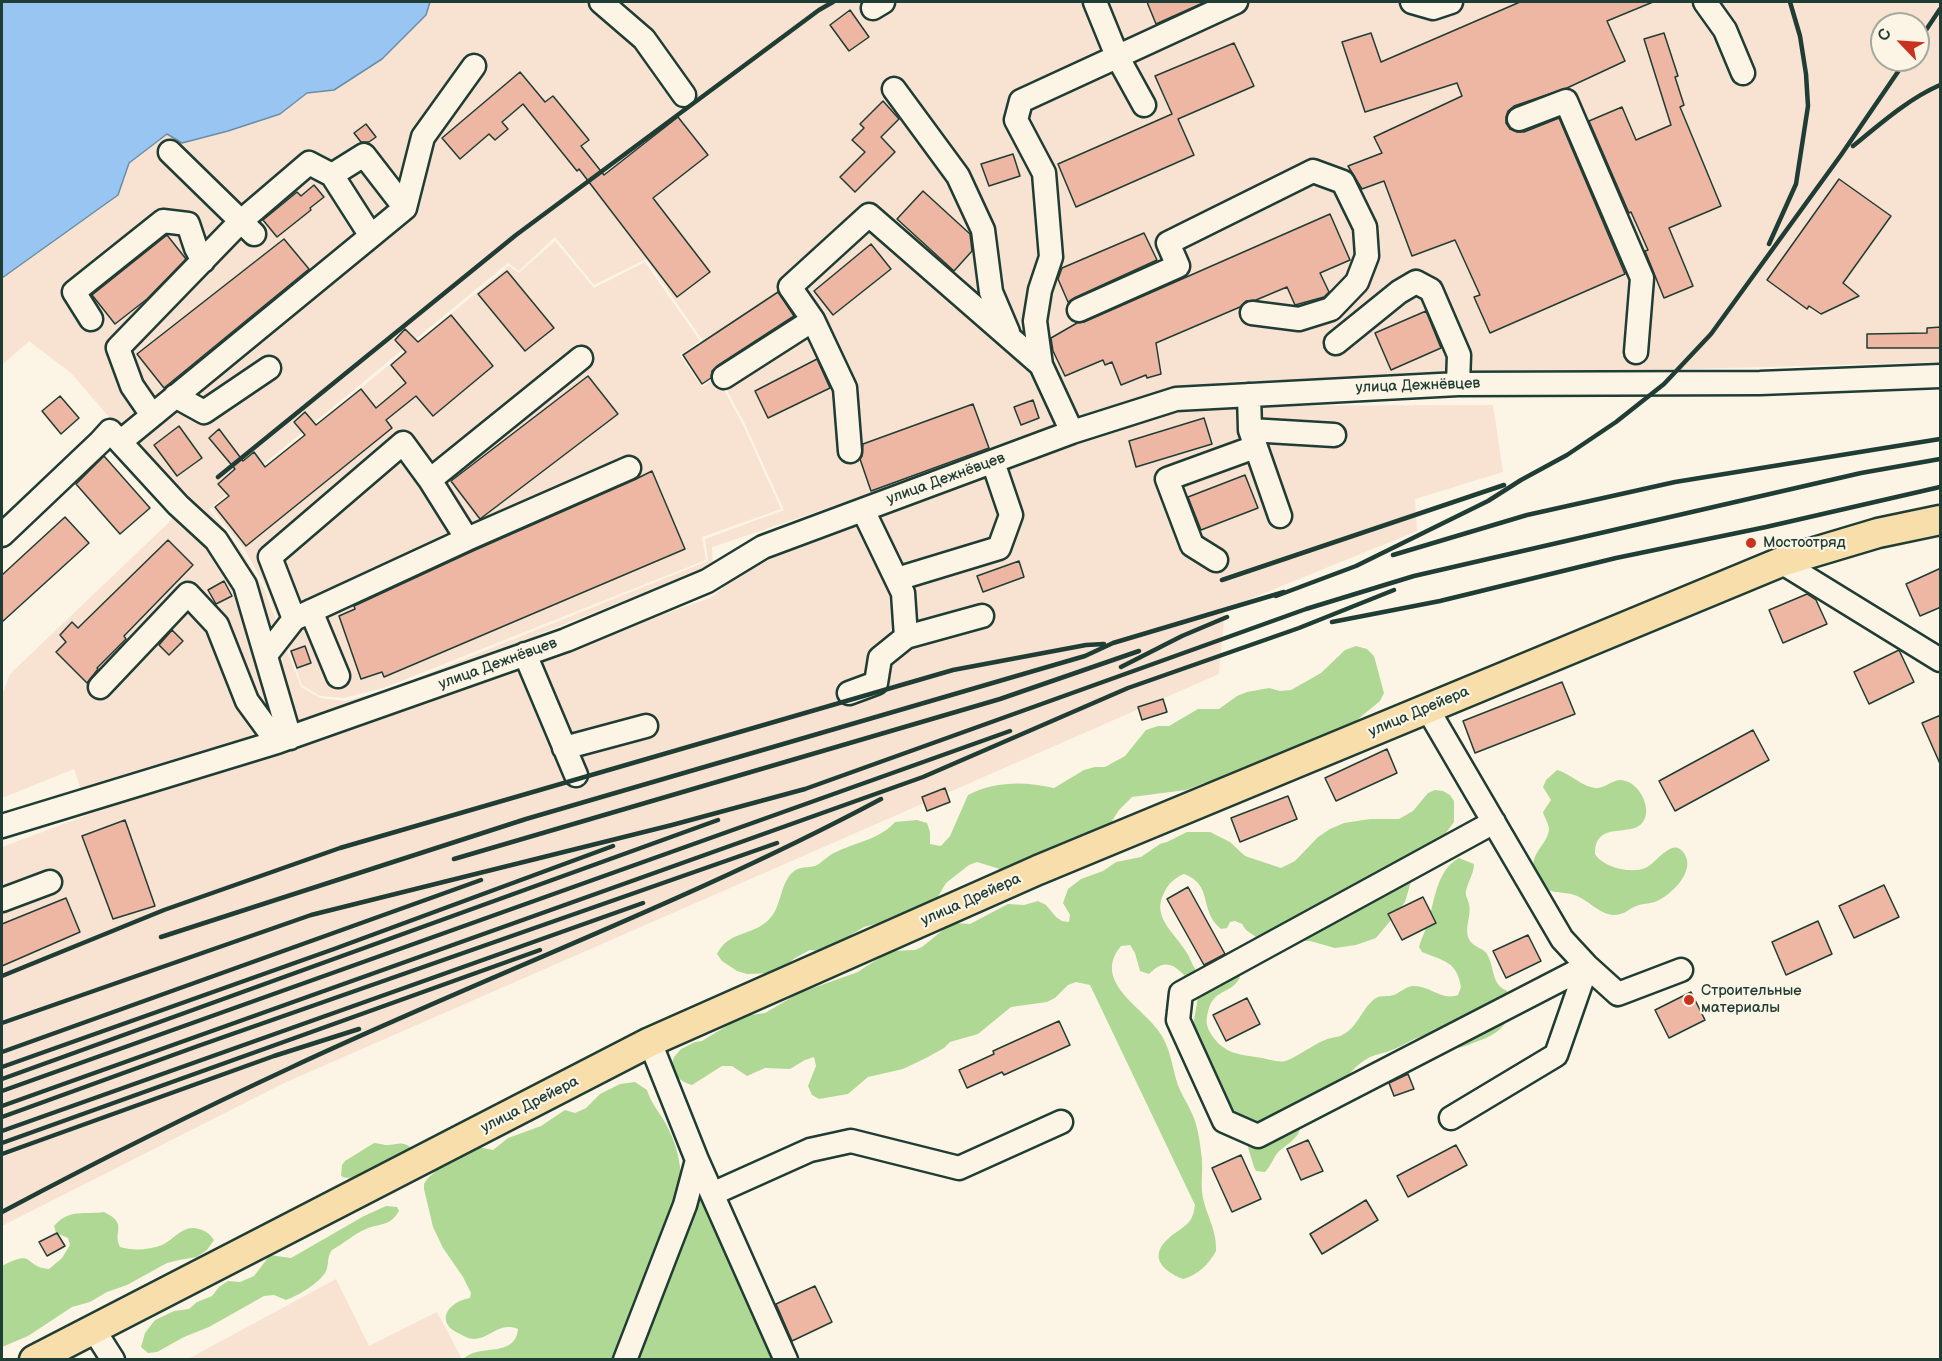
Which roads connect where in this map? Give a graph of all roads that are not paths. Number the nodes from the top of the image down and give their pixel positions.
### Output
1 (601, 2) edge
2 (1095, 2) edge
3 (1236, 2) edge
4 (1412, 2) edge
5 (1451, 2) edge
6 (1705, 2) edge
7 (1117, 56) junction
8 (474, 66) dead end
9 (1743, 73) dead end
10 (894, 89) dead end
11 (684, 95) dead end
12 (1144, 105) dead end
13 (1519, 119) dead end
14 (170, 152) dead end
15 (332, 175) junction
16 (405, 208) junction
17 (247, 228) junction
18 (371, 236) junction
19 (203, 261) junction
20 (1079, 310) dead end
21 (1252, 313) dead end
22 (92, 319) dead end
23 (813, 320) junction
24 (1011, 339) junction
25 (1336, 343) dead end
26 (1636, 352) dead end
27 (581, 358) dead end
28 (1041, 365) junction
29 (269, 368) dead end
30 (1941, 376) edge
31 (724, 377) dead end
32 (1458, 384) junction
33 (1249, 395) junction
34 (175, 396) junction
35 (152, 415) junction
36 (1072, 432) junction
37 (1334, 435) dead end
38 (1252, 439) junction
39 (120, 442) junction
40 (850, 451) dead end
41 (993, 462) junction
42 (629, 468) dead end
43 (430, 480) junction
44 (863, 510) junction
45 (1280, 516) dead end
46 (1941, 519) edge
47 (2, 535) edge
48 (467, 539) junction
49 (1216, 560) dead end
50 (1781, 562) junction
51 (897, 579) junction
52 (303, 615) junction
53 (982, 616) dead end
54 (906, 637) junction
55 (525, 654) junction
56 (266, 655) junction
57 (1941, 660) edge
58 (338, 676) dead end
59 (100, 687) dead end
60 (849, 693) dead end
61 (1427, 708) junction
62 (646, 726) dead end
63 (284, 740) junction
64 (564, 748) junction
65 (576, 775) dead end
66 (1494, 822) junction
67 (2, 826) edge
68 (50, 882) dead end
69 (2, 900) edge
70 (1587, 966) junction
71 (1681, 970) dead end
72 (650, 1042) junction
73 (1451, 1118) dead end
74 (1061, 1122) dead end
75 (697, 1160) junction
76 (712, 1194) junction
77 (94, 1330) junction
78 (34, 1359) edge
79 (113, 1359) edge
80 (625, 1359) edge
81 (786, 1359) edge

1 - 11 street
2 - 7 street
3 - 7 street
4 - 5 street
6 - 9 street
7 - 12 street
7 - 28 street
8 - 16 street
10 - 24 street
13 - 26 street
14 - 17 street
15 - 16 street
15 - 17 street
15 - 18 street
16 - 18 street
17 - 19 street
18 - 34 street
19 - 22 street
19 - 35 street
20 - 21 street
23 - 24 street
23 - 31 street
23 - 40 street
24 - 28 street
25 - 32 street
27 - 43 street
28 - 36 street
29 - 34 street
30 - 32 street, улица Дежнёвцев
32 - 33 street, улица Дежнёвцев
33 - 36 street, улица Дежнёвцев
33 - 38 street
34 - 35 street
35 - 39 street
36 - 41 street, улица Дежнёвцев
37 - 38 street
38 - 45 street
38 - 49 street
39 - 47 street
39 - 56 street
41 - 44 street, улица Дежнёвцев
41 - 51 street
42 - 48 street
43 - 48 street
43 - 52 street
44 - 51 street
44 - 55 street, улица Дежнёвцев
46 - 50 main road, улица Дрейера
48 - 52 street
50 - 57 street
50 - 61 main road, улица Дрейера
51 - 54 street
52 - 56 street
52 - 58 street
53 - 54 street
54 - 60 street
55 - 63 street, улица Дежнёвцев
55 - 64 street
56 - 63 street
59 - 63 street
61 - 66 street
61 - 72 main road, улица Дрейера
62 - 64 street
63 - 67 street, улица Дежнёвцев
64 - 65 street
66 - 70 street
66 - 70 street
68 - 69 street
70 - 71 street
70 - 73 street
72 - 75 street
72 - 77 main road, улица Дрейера
74 - 76 street
75 - 76 street
75 - 80 street
76 - 81 street
77 - 78 main road, улица Дрейера
77 - 79 street

